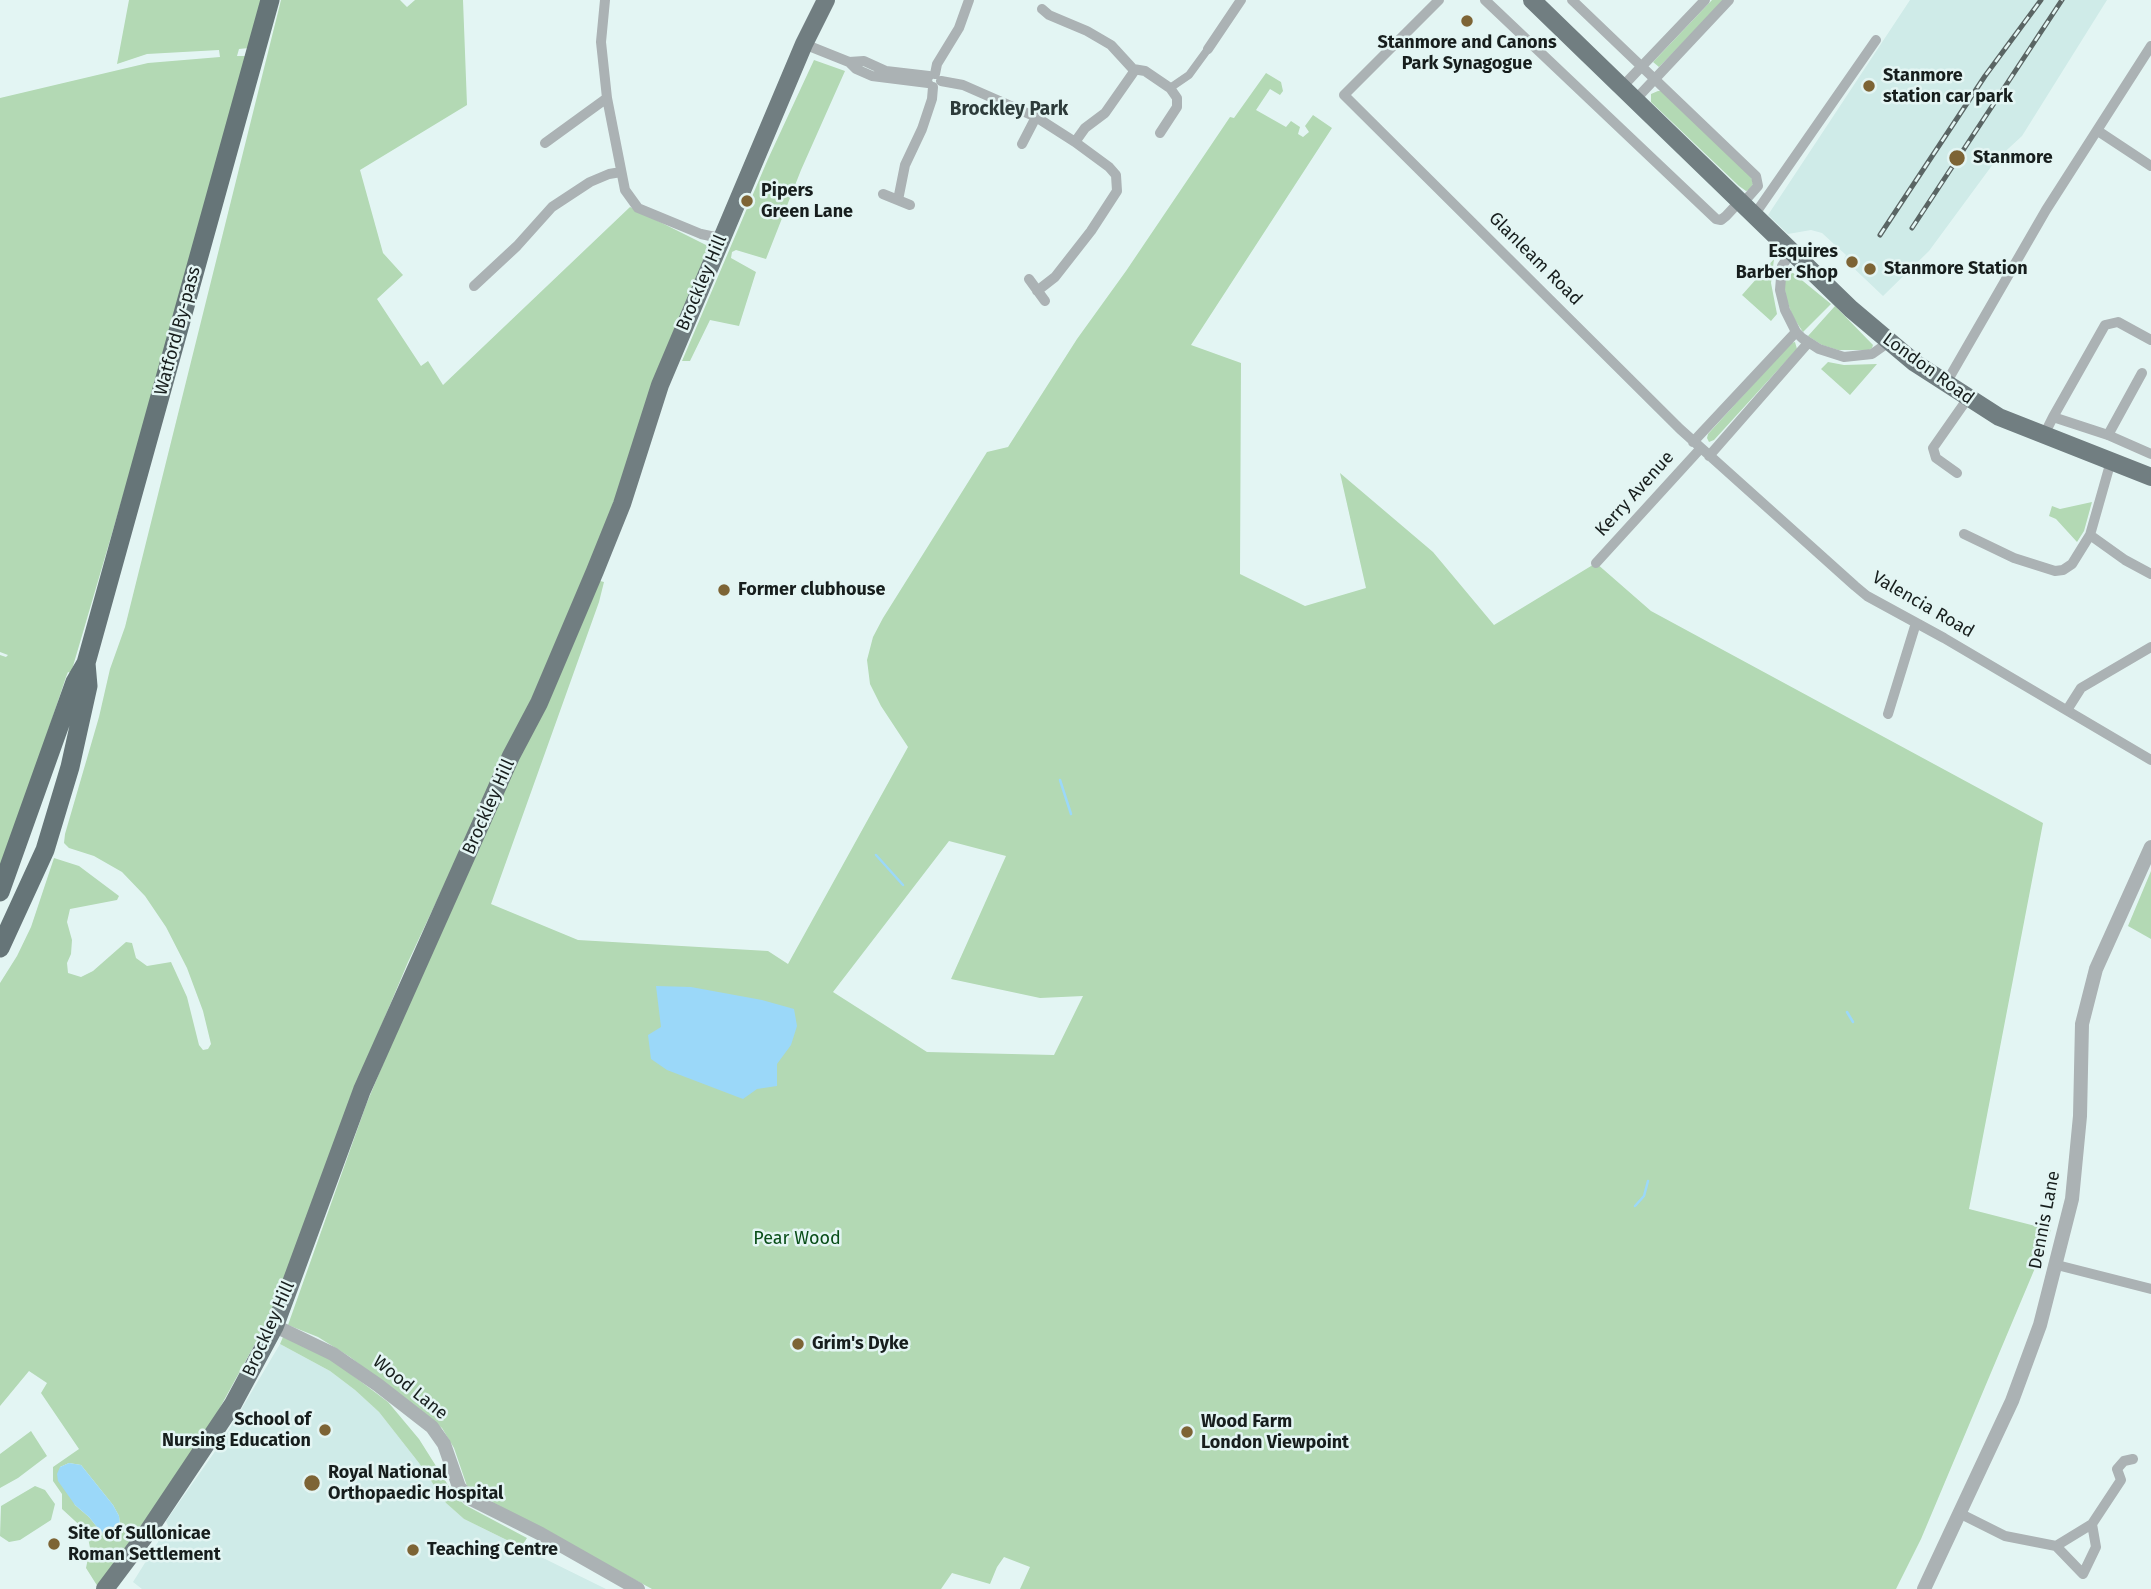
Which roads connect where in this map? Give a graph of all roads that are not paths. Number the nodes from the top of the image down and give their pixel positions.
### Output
1 (270, 0) edge
2 (605, 0) edge
3 (826, 0) edge
4 (969, 0) edge
5 (1439, 0) edge
6 (1485, 0) edge
7 (1532, 0) edge
8 (1572, 0) edge
9 (1705, 0) edge
10 (1729, 0) edge
11 (1235, 2) edge
12 (1042, 9) dead end
13 (1877, 40) dead end
14 (804, 44) junction
15 (2151, 46) edge
16 (1208, 49) joint
17 (1642, 67) junction
18 (1133, 68) junction
19 (1654, 79) junction
20 (933, 80) junction
21 (1170, 88) junction
22 (1629, 93) junction
23 (607, 98) junction
24 (1035, 117) junction
25 (2098, 131) junction
26 (1160, 133) dead end
27 (1074, 142) junction
28 (545, 143) dead end
29 (1022, 144) dead end
30 (2151, 166) edge
31 (621, 172) junction
32 (883, 194) dead end
33 (898, 200) junction
34 (910, 205) dead end
35 (1746, 206) junction
36 (720, 241) junction
37 (1792, 251) junction
38 (1029, 279) dead end
39 (474, 286) dead end
40 (1037, 290) junction
41 (1045, 301) dead end
42 (1796, 332) junction
43 (2151, 340) edge
44 (1889, 342) junction
45 (1808, 343) junction
46 (2142, 373) dead end
47 (1945, 385) junction
48 (1968, 398) junction
49 (2053, 417) junction
50 (2044, 435) junction
51 (2108, 435) junction
52 (1701, 449) junction
53 (2151, 454) edge
54 (2110, 461) junction
55 (1957, 473) dead end
56 (2151, 477) edge
57 (1964, 534) dead end
58 (2090, 535) junction
59 (1596, 564) dead end
60 (2151, 574) edge
61 (1916, 622) junction
62 (2151, 647) edge
63 (86, 663) junction
64 (2067, 710) junction
65 (1888, 714) dead end
66 (2151, 760) edge
67 (2151, 847) edge
68 (0, 892) edge
69 (0, 948) edge
70 (2057, 1265) junction
71 (2151, 1289) edge
72 (275, 1326) junction
73 (2133, 1458) dead end
74 (1961, 1514) junction
75 (2092, 1524) junction
76 (2056, 1546) junction
77 (105, 1589) edge
78 (638, 1589) edge
79 (1924, 1589) edge

1 - 63 highway, Watford By-pass
2 - 23 street
3 - 14 main road, Brockley Hill
4 - 20 street
5 - 52 street, Glanleam Road
6 - 35 street
7 - 22 main road, London Road
8 - 17 street
9 - 17 street
10 - 19 street
11 - 16 street
12 - 18 street
13 - 35 street
14 - 20 street
14 - 36 main road, Brockley Hill
15 - 25 street
16 - 21 street
17 - 19 street
17 - 22 street
18 - 21 street
18 - 27 street
19 - 22 street
19 - 35 street
20 - 24 street
20 - 33 street
21 - 26 street
22 - 35 main road, London Road
23 - 28 street
23 - 31 street
24 - 27 street
24 - 29 street
25 - 30 street
25 - 47 street
27 - 40 street
31 - 36 street
31 - 39 street
32 - 33 street
33 - 34 street
35 - 37 main road, London Road
36 - 72 main road, Brockley Hill
37 - 42 street
37 - 44 main road, London Road
38 - 40 street
40 - 41 street
42 - 45 street
42 - 52 street, Kerry Avenue
43 - 49 street
44 - 45 street
44 - 47 main road, London Road
45 - 52 street, Kerry Avenue
46 - 51 street
47 - 48 main road, London Road
48 - 50 main road, London Road
48 - 55 street
49 - 50 street
49 - 51 street
50 - 54 main road, London Road
51 - 53 street
52 - 59 street, Kerry Avenue
52 - 61 street, Valencia Road
54 - 56 main road, London Road
54 - 58 street
57 - 58 street
58 - 60 street
61 - 64 street, Valencia Road
61 - 65 street
62 - 64 street
63 - 68 highway, Watford By-pass
63 - 69 highway, Watford By-pass
64 - 66 street, Valencia Road
67 - 70 street, Dennis Lane
70 - 71 street
70 - 74 street, Dennis Lane
72 - 77 main road, Brockley Hill
72 - 78 street, Wood Lane
73 - 75 street
74 - 76 street
74 - 79 street, Dennis Lane
75 - 76 street
75 - 76 street

